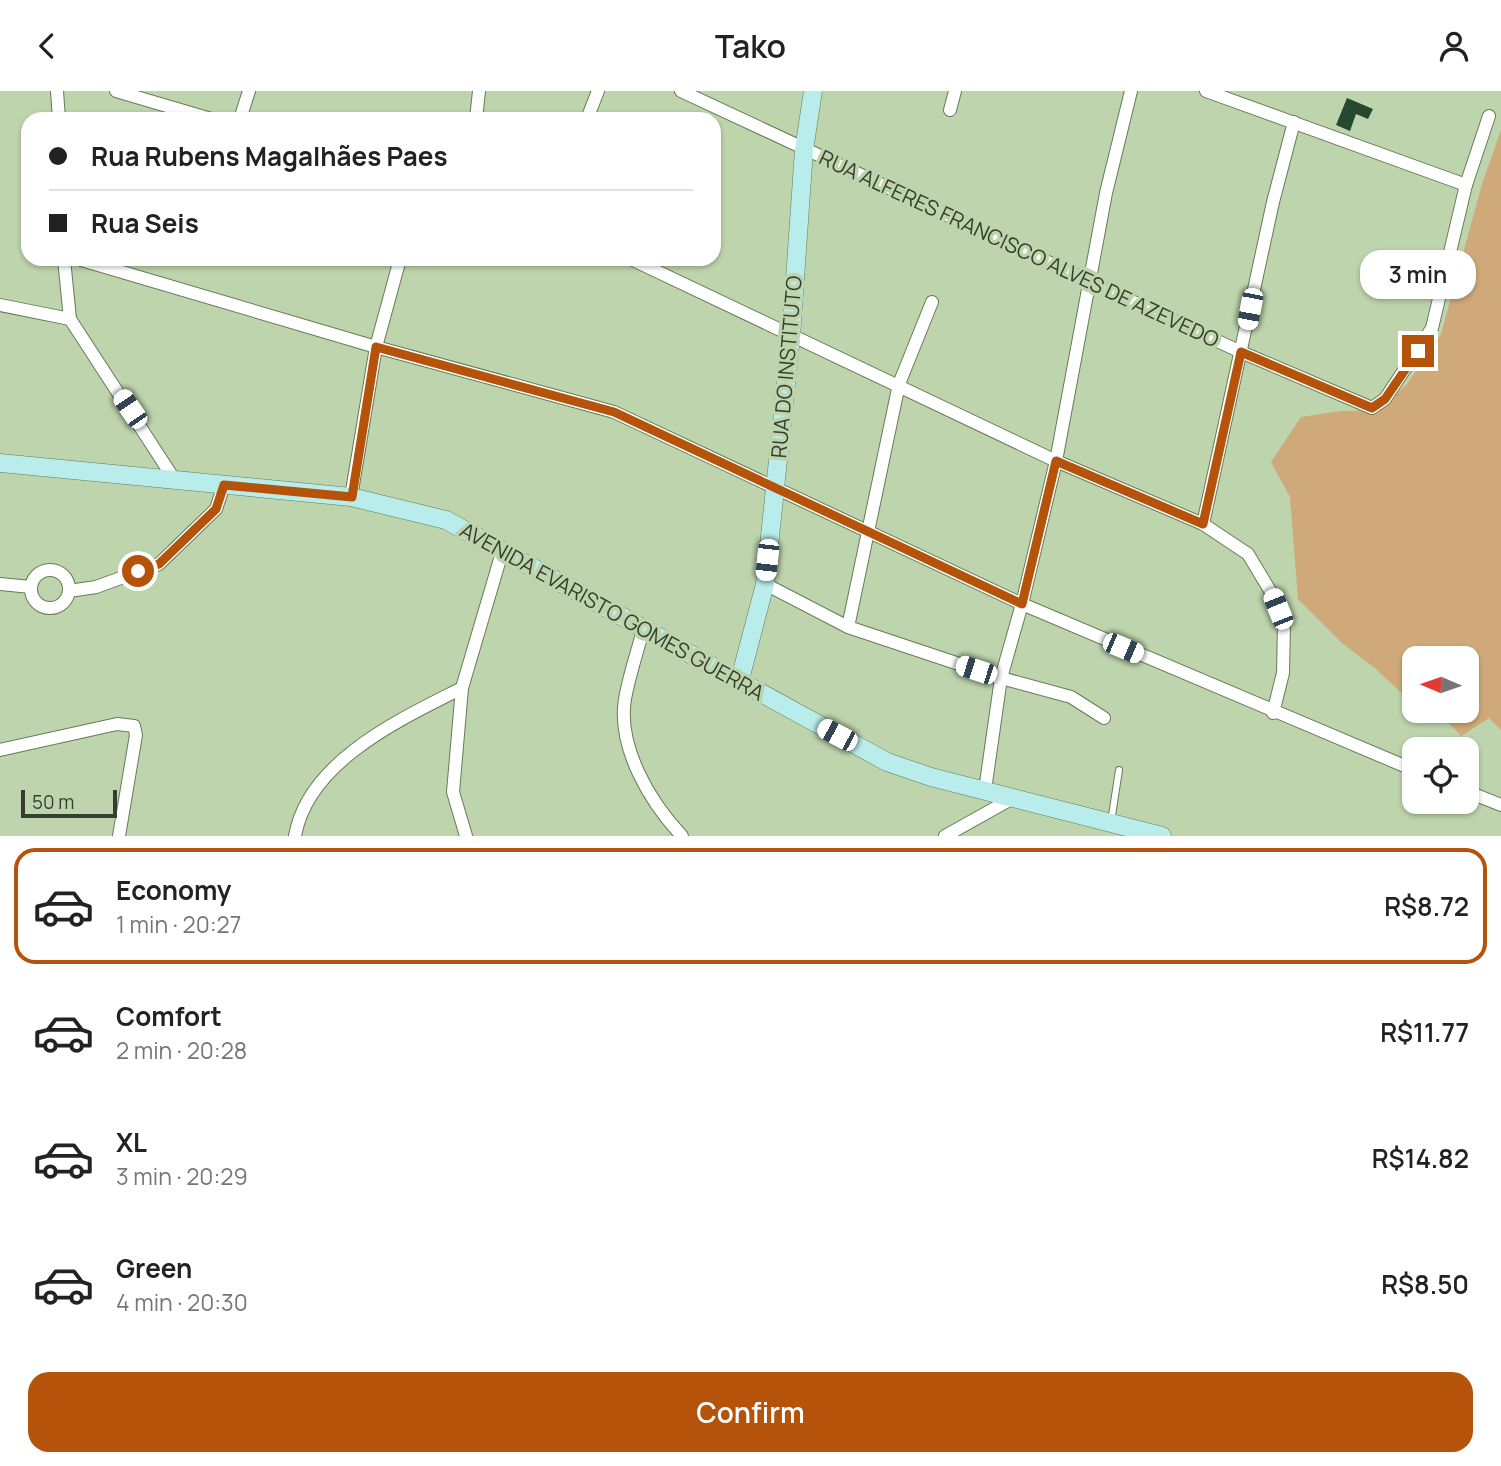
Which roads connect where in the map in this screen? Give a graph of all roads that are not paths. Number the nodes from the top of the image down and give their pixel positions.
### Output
1 (57, 91) edge
2 (116, 91) edge
3 (249, 91) edge
4 (478, 91) edge
5 (598, 91) edge
6 (681, 91) edge
7 (813, 91) edge
8 (955, 91) edge
9 (1131, 91) edge
10 (1206, 91) edge
11 (950, 110) dead end
12 (58, 112) edge
13 (187, 112) edge
14 (242, 112) edge
15 (476, 112) edge
16 (590, 112) edge
17 (1489, 115) dead end
18 (1294, 122) junction
19 (804, 150) junction
20 (1466, 185) junction
21 (65, 266) edge
22 (102, 266) edge
23 (398, 266) edge
24 (646, 266) edge
25 (1089, 279) junction
26 (932, 302) dead end
27 (0, 305) edge
28 (70, 319) junction
29 (791, 336) junction
30 (376, 347) junction
31 (1241, 352) junction
32 (899, 384) junction
33 (1056, 461) junction
34 (0, 463) edge
35 (176, 482) junction
36 (224, 485) junction
37 (775, 490) junction
38 (352, 497) junction
39 (1203, 524) junction
40 (869, 531) junction
41 (503, 549) junction
42 (0, 584) edge
43 (765, 584) junction
44 (31, 587) junction
45 (69, 591) junction
46 (1022, 604) junction
47 (848, 627) junction
48 (643, 630) junction
49 (1001, 678) junction
50 (739, 683) junction
51 (462, 688) junction
52 (1273, 713) junction
53 (1104, 718) dead end
54 (0, 750) edge
55 (1402, 765) edge
56 (1119, 770) dead end
57 (985, 790) junction
58 (1479, 796) edge
59 (1013, 797) junction
60 (1501, 805) edge
61 (1110, 824) junction
62 (119, 836) edge
63 (295, 836) edge
64 (466, 836) edge
65 (682, 836) edge
66 (945, 836) edge
67 (1162, 836) edge

1 - 12 street
2 - 13 street
3 - 14 street
4 - 15 street
5 - 16 street
6 - 19 street, RUA ALFERES FRANCISCO ALVES DE AZEVEDO
7 - 19 main road, RUA DO INSTITUTO
8 - 11 street
9 - 25 street
10 - 18 street
17 - 20 street
18 - 20 street
18 - 31 street
19 - 25 street, RUA ALFERES FRANCISCO ALVES DE AZEVEDO
19 - 29 main road, RUA DO INSTITUTO
20 - 31 street, RUA ALFERES FRANCISCO ALVES DE AZEVEDO
21 - 28 street
22 - 30 street
23 - 30 street
24 - 29 street
25 - 31 street, RUA ALFERES FRANCISCO ALVES DE AZEVEDO
25 - 33 street
26 - 32 street
27 - 28 street
28 - 35 street
29 - 32 street
29 - 37 main road, RUA DO INSTITUTO
30 - 37 street
30 - 38 street
31 - 39 street
32 - 33 street
32 - 40 street
33 - 39 street
33 - 46 street
34 - 35 main road, AVENIDA EVARISTO GOMES GUERRA
35 - 36 main road, AVENIDA EVARISTO GOMES GUERRA
36 - 38 main road, AVENIDA EVARISTO GOMES GUERRA
36 - 45 street
37 - 40 street
37 - 43 main road, RUA DO INSTITUTO
38 - 41 main road, AVENIDA EVARISTO GOMES GUERRA
39 - 52 street
40 - 46 street
40 - 47 street
41 - 48 main road, AVENIDA EVARISTO GOMES GUERRA
41 - 51 street
42 - 44 street
43 - 47 street
43 - 50 main road, RUA DO INSTITUTO
44 - 45 street
44 - 45 street
46 - 49 street
46 - 52 street
47 - 49 street
48 - 50 main road, AVENIDA EVARISTO GOMES GUERRA
48 - 65 street
49 - 53 street
49 - 57 street
50 - 57 main road, AVENIDA EVARISTO GOMES GUERRA
51 - 63 street
51 - 64 street
52 - 55 street
54 - 62 street
56 - 61 lane
57 - 59 main road, AVENIDA EVARISTO GOMES GUERRA
58 - 60 street
59 - 61 main road, AVENIDA EVARISTO GOMES GUERRA
59 - 66 street
61 - 67 main road, AVENIDA EVARISTO GOMES GUERRA

